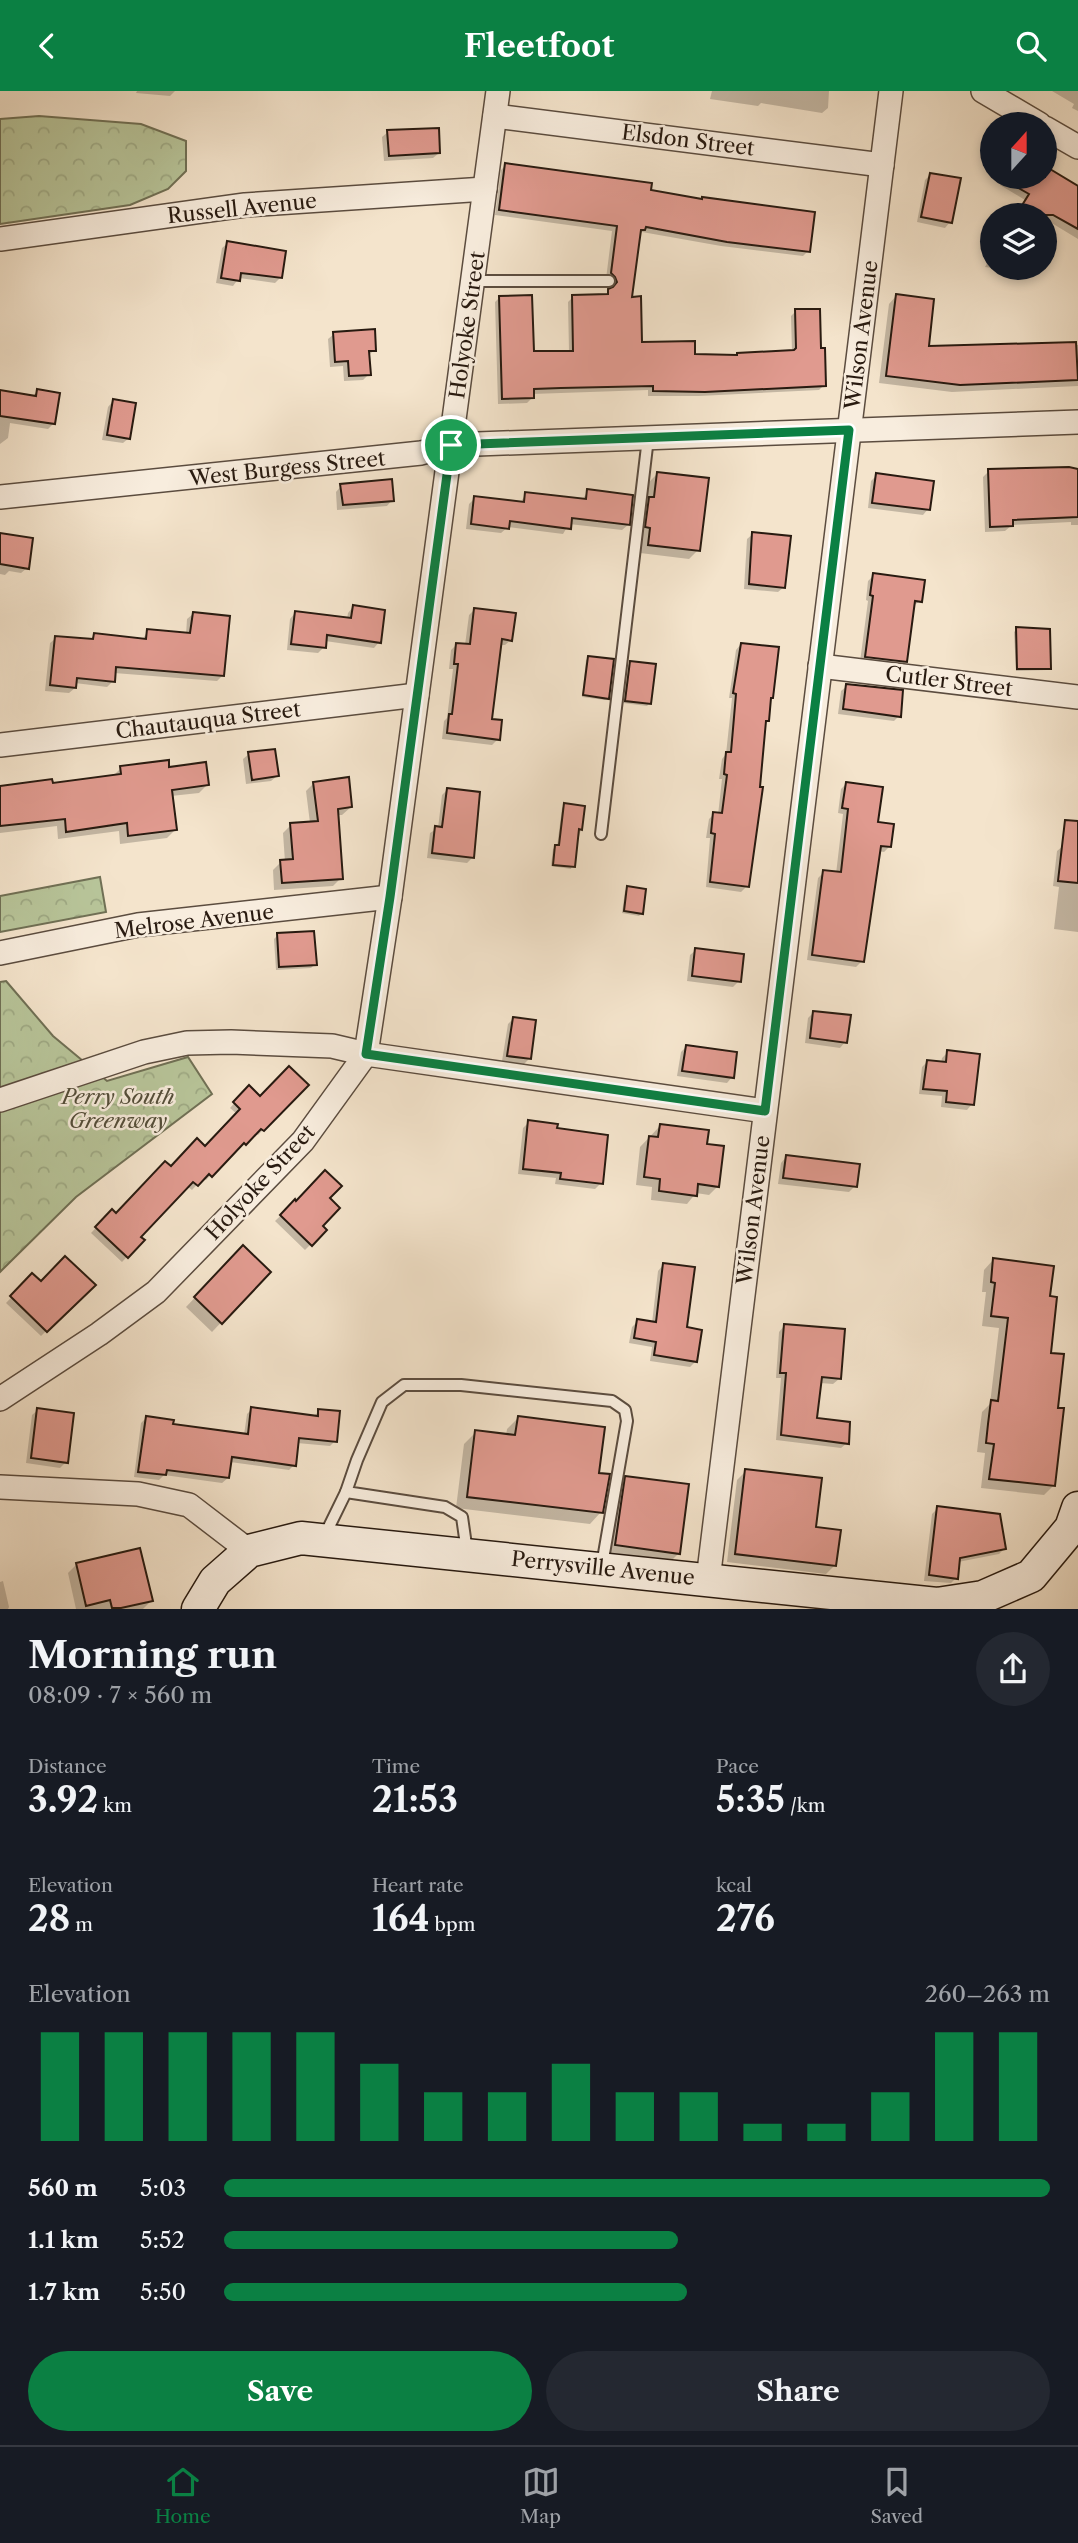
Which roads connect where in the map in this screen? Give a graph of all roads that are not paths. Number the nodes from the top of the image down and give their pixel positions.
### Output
1 (498, 91) edge
2 (891, 91) edge
3 (983, 91) edge
4 (1019, 112) edge
5 (495, 116) junction
6 (1057, 135) edge
7 (1078, 147) edge
8 (882, 165) junction
9 (485, 189) junction
10 (0, 239) edge
11 (473, 281) junction
12 (609, 281) dead end
13 (1078, 422) edge
14 (849, 430) junction
15 (648, 437) junction
16 (451, 445) junction
17 (0, 497) edge
18 (820, 666) junction
19 (417, 695) junction
20 (1078, 697) edge
21 (0, 745) edge
22 (601, 834) dead end
23 (390, 897) junction
24 (0, 953) edge
25 (366, 1054) junction
26 (0, 1100) edge
27 (765, 1111) junction
28 (0, 1399) edge
29 (0, 1487) edge
30 (346, 1492) junction
31 (1076, 1524) edge
32 (322, 1540) junction
33 (249, 1551) junction
34 (467, 1554) junction
35 (601, 1568) junction
36 (708, 1580) junction
37 (198, 1608) edge

1 - 5 street, Holyoke Street
2 - 8 street, Wilson Avenue
3 - 4 street
5 - 8 street, Elsdon Street
5 - 9 street, Holyoke Street
6 - 7 street
8 - 14 street, Wilson Avenue
9 - 10 street, Russell Avenue
9 - 11 street, Holyoke Street
11 - 12 lane
11 - 16 street, Holyoke Street
13 - 14 street, West Burgess Street
14 - 15 street, West Burgess Street
14 - 18 street, Wilson Avenue
15 - 16 street, West Burgess Street
15 - 22 lane
16 - 17 street, West Burgess Street
16 - 19 street, Holyoke Street
18 - 20 street, Cutler Street
18 - 27 street, Wilson Avenue
19 - 21 street, Chautauqua Street
19 - 23 street, Holyoke Street
23 - 24 street, Melrose Avenue
23 - 25 street, Holyoke Street
25 - 26 street
25 - 27 street
25 - 28 street, Holyoke Street
27 - 36 street, Wilson Avenue
29 - 33 street
30 - 32 lane
30 - 34 lane
30 - 35 lane
31 - 36 street, Perrysville Avenue
32 - 33 street, Perrysville Avenue
32 - 34 street, Perrysville Avenue
33 - 37 street, Perrysville Avenue
34 - 35 street, Perrysville Avenue
35 - 36 street, Perrysville Avenue

